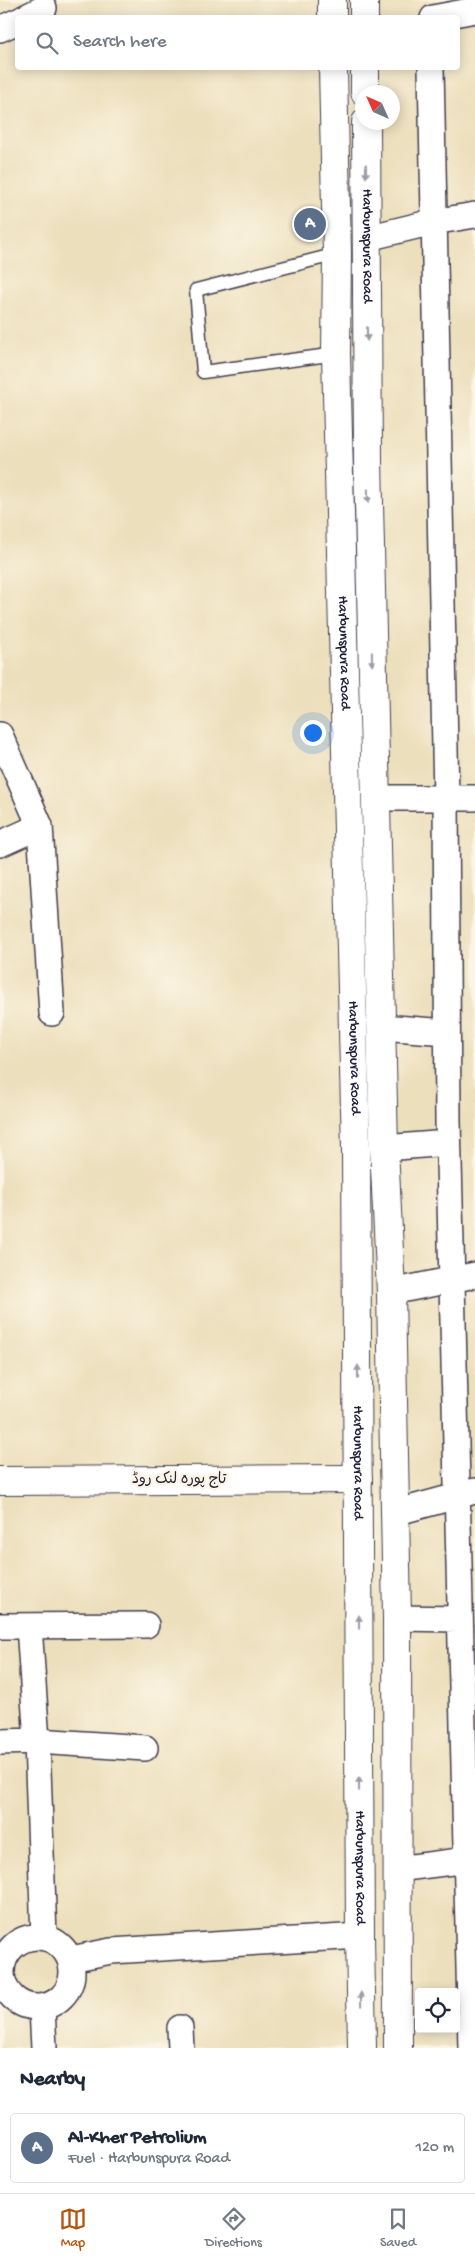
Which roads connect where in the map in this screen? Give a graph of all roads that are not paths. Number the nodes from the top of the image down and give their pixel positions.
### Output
1 (332, 0) edge
2 (364, 0) edge
3 (430, 0) edge
4 (475, 10) edge
5 (332, 15) edge
6 (364, 15) edge
7 (432, 15) edge
8 (448, 15) edge
9 (15, 22) edge
10 (0, 29) edge
11 (333, 70) edge
12 (365, 70) edge
13 (431, 70) edge
14 (365, 85) edge
15 (366, 130) edge
16 (475, 215) edge
17 (433, 222) junction
18 (367, 238) junction
19 (337, 254) junction
20 (336, 354) junction
21 (368, 460) junction
22 (341, 462) junction
23 (0, 735) edge
24 (446, 797) junction
25 (376, 798) junction
26 (475, 798) edge
27 (40, 826) junction
28 (0, 844) edge
29 (52, 1013) dead end
30 (382, 1027) junction
31 (447, 1032) junction
32 (448, 1143) junction
33 (384, 1148) junction
34 (463, 1277) edge
35 (391, 1292) junction
36 (358, 1294) junction
37 (358, 1479) junction
38 (0, 1481) edge
39 (466, 1494) edge
40 (394, 1514) junction
41 (397, 1618) junction
42 (459, 1619) junction
43 (146, 1625) dead end
44 (0, 1626) edge
45 (29, 1626) junction
46 (468, 1702) edge
47 (37, 1741) junction
48 (0, 1742) edge
49 (145, 1748) dead end
50 (471, 1860) edge
51 (397, 1869) junction
52 (360, 1936) junction
53 (44, 1937) junction
54 (70, 1959) junction
55 (2, 1961) edge
56 (3, 1989) edge
57 (42, 2008) junction
58 (44, 2048) edge
59 (362, 2048) edge
60 (398, 2048) edge
61 (471, 2048) edge

1 - 5 main road
2 - 6 main road
3 - 7 street
4 - 8 street
9 - 10 street
11 - 19 main road, Harbunspura Road
12 - 14 main road
13 - 17 street
15 -> 18 main road, Harbunspura Road
16 - 17 street
17 - 18 street
17 - 24 street
18 -> 21 main road, Harbunspura Road
19 - 20 main road, Harbunspura Road
19 - 20 lane
20 - 22 main road, Harbunspura Road
21 - 22 main road
21 -> 25 main road, Harbunspura Road
22 - 36 main road, Harbunspura Road
23 - 27 street
24 - 25 street
24 - 26 street
24 - 31 street
25 - 30 main road, Harbunspura Road
27 - 28 street
27 - 29 street
30 - 31 street
30 - 33 main road, Harbunspura Road
31 - 32 street
32 - 33 street
32 - 34 street
33 - 35 main road, Harbunspura Road
34 - 35 street
34 - 39 street
35 - 36 main road
35 - 40 main road, Harbunspura Road
37 -> 36 main road, Harbunspura Road
37 - 38 main road, تاج پورہ لنک روڈ
52 -> 37 main road, Harbunspura Road
39 - 40 street
39 - 42 street
40 - 41 main road, Harbunspura Road
41 - 42 street
41 - 51 main road, Harbunspura Road
42 - 46 street
43 - 45 street
44 - 45 street
45 - 47 street
46 - 50 street
47 - 48 street
47 - 49 street
47 - 53 street
50 - 51 street
50 - 61 street
51 - 60 main road, Harbunspura Road
52 - 54 street
59 -> 52 main road, Harbunspura Road
53 - 54 street
53 - 55 street
54 - 57 street
55 - 56 street
56 - 57 street
57 - 58 street

